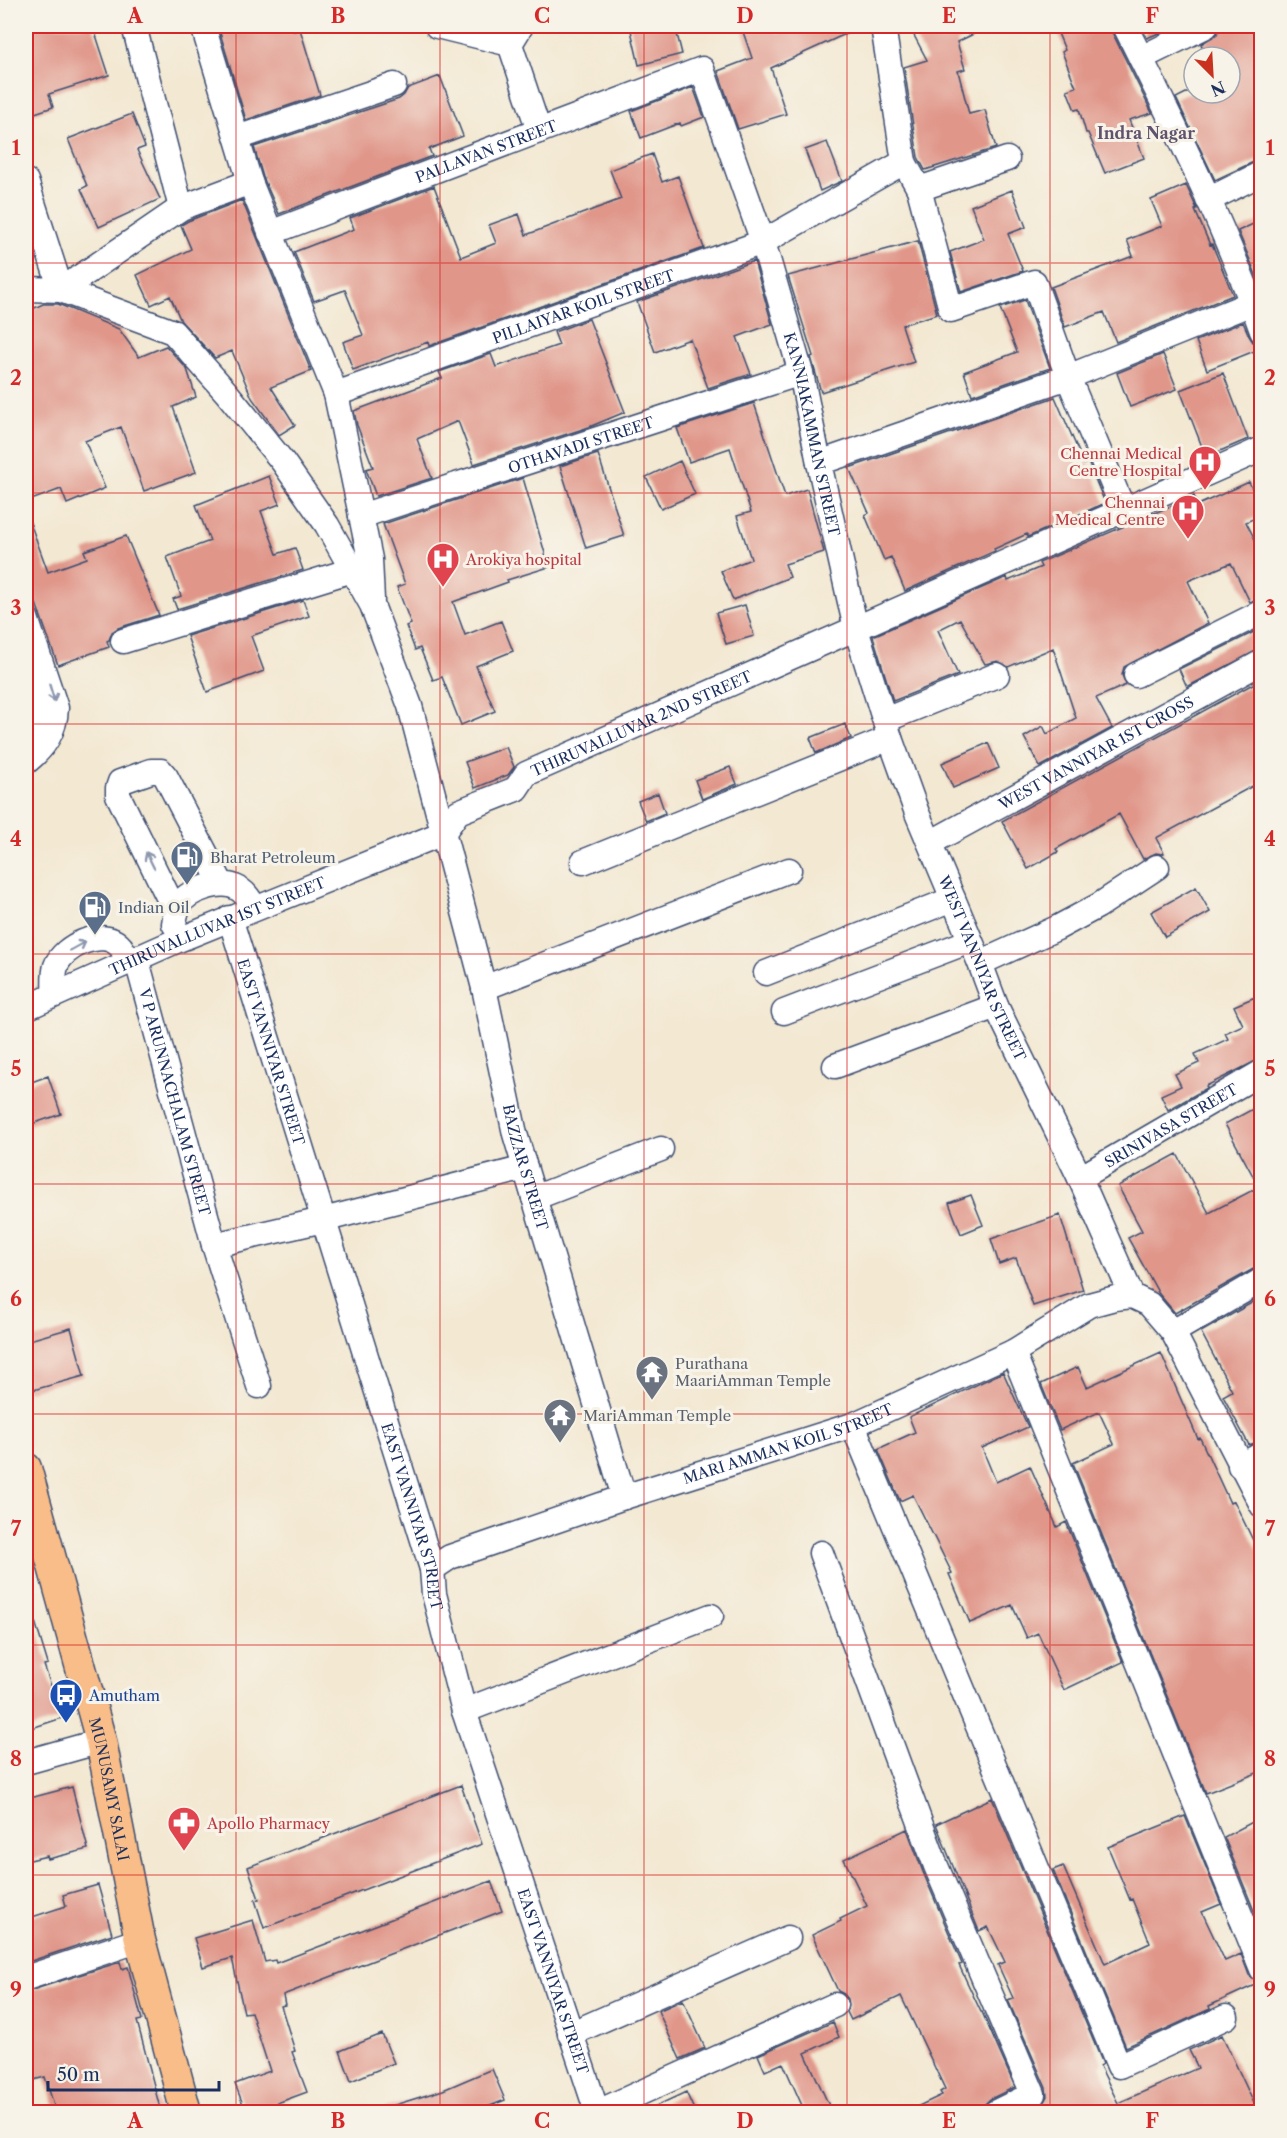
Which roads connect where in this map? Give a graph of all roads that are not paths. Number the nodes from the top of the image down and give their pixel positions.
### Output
1 (134, 26) edge
2 (203, 26) edge
3 (437, 26) edge
4 (1125, 26) edge
5 (1206, 26) edge
6 (887, 29) edge
7 (515, 35) edge
8 (1141, 58) junction
9 (702, 69) joint
10 (394, 85) dead end
11 (538, 131) junction
12 (237, 138) junction
13 (1007, 159) dead end
14 (904, 162) junction
15 (1262, 173) edge
16 (26, 181) edge
17 (250, 182) junction
18 (919, 189) junction
19 (1208, 200) junction
20 (181, 208) junction
21 (270, 233) junction
22 (763, 242) junction
23 (26, 289) edge
24 (61, 290) junction
25 (1252, 303) junction
26 (1262, 331) edge
27 (801, 372) junction
28 (1068, 377) junction
29 (336, 394) junction
30 (1262, 450) edge
31 (819, 463) junction
32 (1124, 511) junction
33 (361, 516) junction
34 (352, 570) junction
35 (372, 605) junction
36 (1262, 612) edge
37 (26, 618) edge
38 (856, 629) junction
39 (123, 641) dead end
40 (1262, 662) edge
41 (26, 668) edge
42 (997, 675) dead end
43 (1136, 675) dead end
44 (888, 729) junction
45 (26, 730) edge
46 (26, 762) edge
47 (443, 833) junction
48 (930, 843) junction
49 (583, 862) dead end
50 (1157, 867) dead end
51 (789, 870) dead end
52 (221, 883) junction
53 (953, 899) junction
54 (255, 908) junction
55 (176, 913) junction
56 (230, 918) junction
57 (176, 941) junction
58 (970, 941) junction
59 (132, 960) junction
60 (980, 963) junction
61 (766, 973) dead end
62 (484, 988) junction
63 (54, 995) junction
64 (996, 1006) junction
65 (26, 1008) edge
66 (784, 1012) dead end
67 (835, 1066) dead end
68 (1262, 1072) edge
69 (661, 1149) dead end
70 (525, 1168) junction
71 (1080, 1178) junction
72 (534, 1198) junction
73 (323, 1220) junction
74 (214, 1245) junction
75 (1262, 1280) edge
76 (1132, 1296) junction
77 (1173, 1332) junction
78 (1013, 1352) junction
79 (259, 1386) dead end
80 (853, 1425) junction
81 (1262, 1454) edge
82 (1240, 1466) junction
83 (26, 1468) edge
84 (624, 1497) junction
85 (1262, 1505) edge
86 (821, 1553) dead end
87 (432, 1569) junction
88 (711, 1616) dead end
89 (464, 1712) junction
90 (101, 1741) junction
91 (26, 1762) edge
92 (788, 1938) dead end
93 (140, 1940) junction
94 (1262, 1969) edge
95 (26, 1978) edge
96 (835, 2005) dead end
97 (1226, 2017) dead end
98 (570, 2034) junction
99 (186, 2112) edge
100 (597, 2112) edge
101 (996, 2112) edge

1 - 20 street
2 - 12 street
3 - 7 street
4 - 8 street
5 - 8 street
6 - 14 street
7 - 11 street
8 - 19 street
9 - 11 street, PALLAVAN STREET
9 - 22 street, KANNIAKAMMAN STREET
10 - 12 street
11 - 21 street, PALLAVAN STREET
12 - 17 street
13 - 18 street
14 - 18 street
14 - 22 street, PILLAIYAR KOIL STREET
15 - 19 street
16 - 24 street
17 - 20 street
17 - 21 street
18 - 28 street
19 - 25 street
20 - 24 street
21 - 29 street
22 - 27 street, KANNIAKAMMAN STREET
22 - 29 street, PILLAIYAR KOIL STREET
23 - 24 street
24 - 34 street
25 - 26 street
25 - 28 street
27 - 31 street, KANNIAKAMMAN STREET
27 - 33 street, OTHAVADI STREET
28 - 31 street
28 - 32 street
29 - 33 street
30 - 32 street, THIRUVALLUVAR 2ND STREET
31 - 38 street, KANNIAKAMMAN STREET
32 - 38 street, THIRUVALLUVAR 2ND STREET
33 - 35 street
34 - 35 street
34 - 39 street
35 - 47 street
36 - 43 street
37 -> 46 street
38 - 44 street, WEST VANNIYAR STREET
38 - 47 street, THIRUVALLUVAR 2ND STREET
40 - 48 street, WEST VANNIYAR 1ST CROSS
41 - 45 street
42 - 44 street
44 - 48 street, WEST VANNIYAR STREET
44 - 49 street
47 - 54 street, THIRUVALLUVAR 1ST STREET
47 - 62 street, BAZZAR STREET
48 - 53 street, WEST VANNIYAR STREET
50 - 60 street
51 - 62 street
52 - 54 street
52 - 55 street
55 -> 52 street
53 - 58 street, WEST VANNIYAR STREET
53 - 61 street
54 - 56 street, THIRUVALLUVAR 1ST STREET
55 - 57 street
56 - 57 street, THIRUVALLUVAR 1ST STREET
56 - 73 street, EAST VANNIYAR STREET
57 - 59 street, THIRUVALLUVAR 1ST STREET
58 - 60 street, WEST VANNIYAR STREET
58 - 66 street
59 - 63 street, THIRUVALLUVAR 1ST STREET
63 -> 59 street
59 - 74 street, V P ARUNNACHALAM STREET
60 - 64 street, WEST VANNIYAR STREET
62 - 70 street, BAZZAR STREET
63 - 65 street, THIRUVALLUVAR 1ST STREET
64 - 67 street
64 - 71 street, WEST VANNIYAR STREET
68 - 71 street, SRINIVASA STREET
69 - 72 street
70 - 72 street, BAZZAR STREET
70 - 73 street
71 - 76 street, WEST VANNIYAR STREET
72 - 84 street, BAZZAR STREET
73 - 74 street
73 - 87 street, EAST VANNIYAR STREET
74 - 79 street, V P ARUNNACHALAM STREET
75 - 77 street
76 - 77 street
76 - 78 street, MARI AMMAN KOIL STREET
77 - 82 street
78 - 80 street, MARI AMMAN KOIL STREET
78 - 94 street
80 - 84 street, MARI AMMAN KOIL STREET
80 - 97 street
81 - 82 street
82 - 85 street
83 - 90 main road, MUNUSAMY SALAI
84 - 87 street, MARI AMMAN KOIL STREET
86 - 101 street
87 - 89 street, EAST VANNIYAR STREET
88 - 89 street
89 - 98 street, EAST VANNIYAR STREET
90 - 91 street
90 - 93 main road, MUNUSAMY SALAI
92 - 98 street
93 - 95 street
93 - 99 main road, MUNUSAMY SALAI
96 - 100 street
98 - 100 street, EAST VANNIYAR STREET

